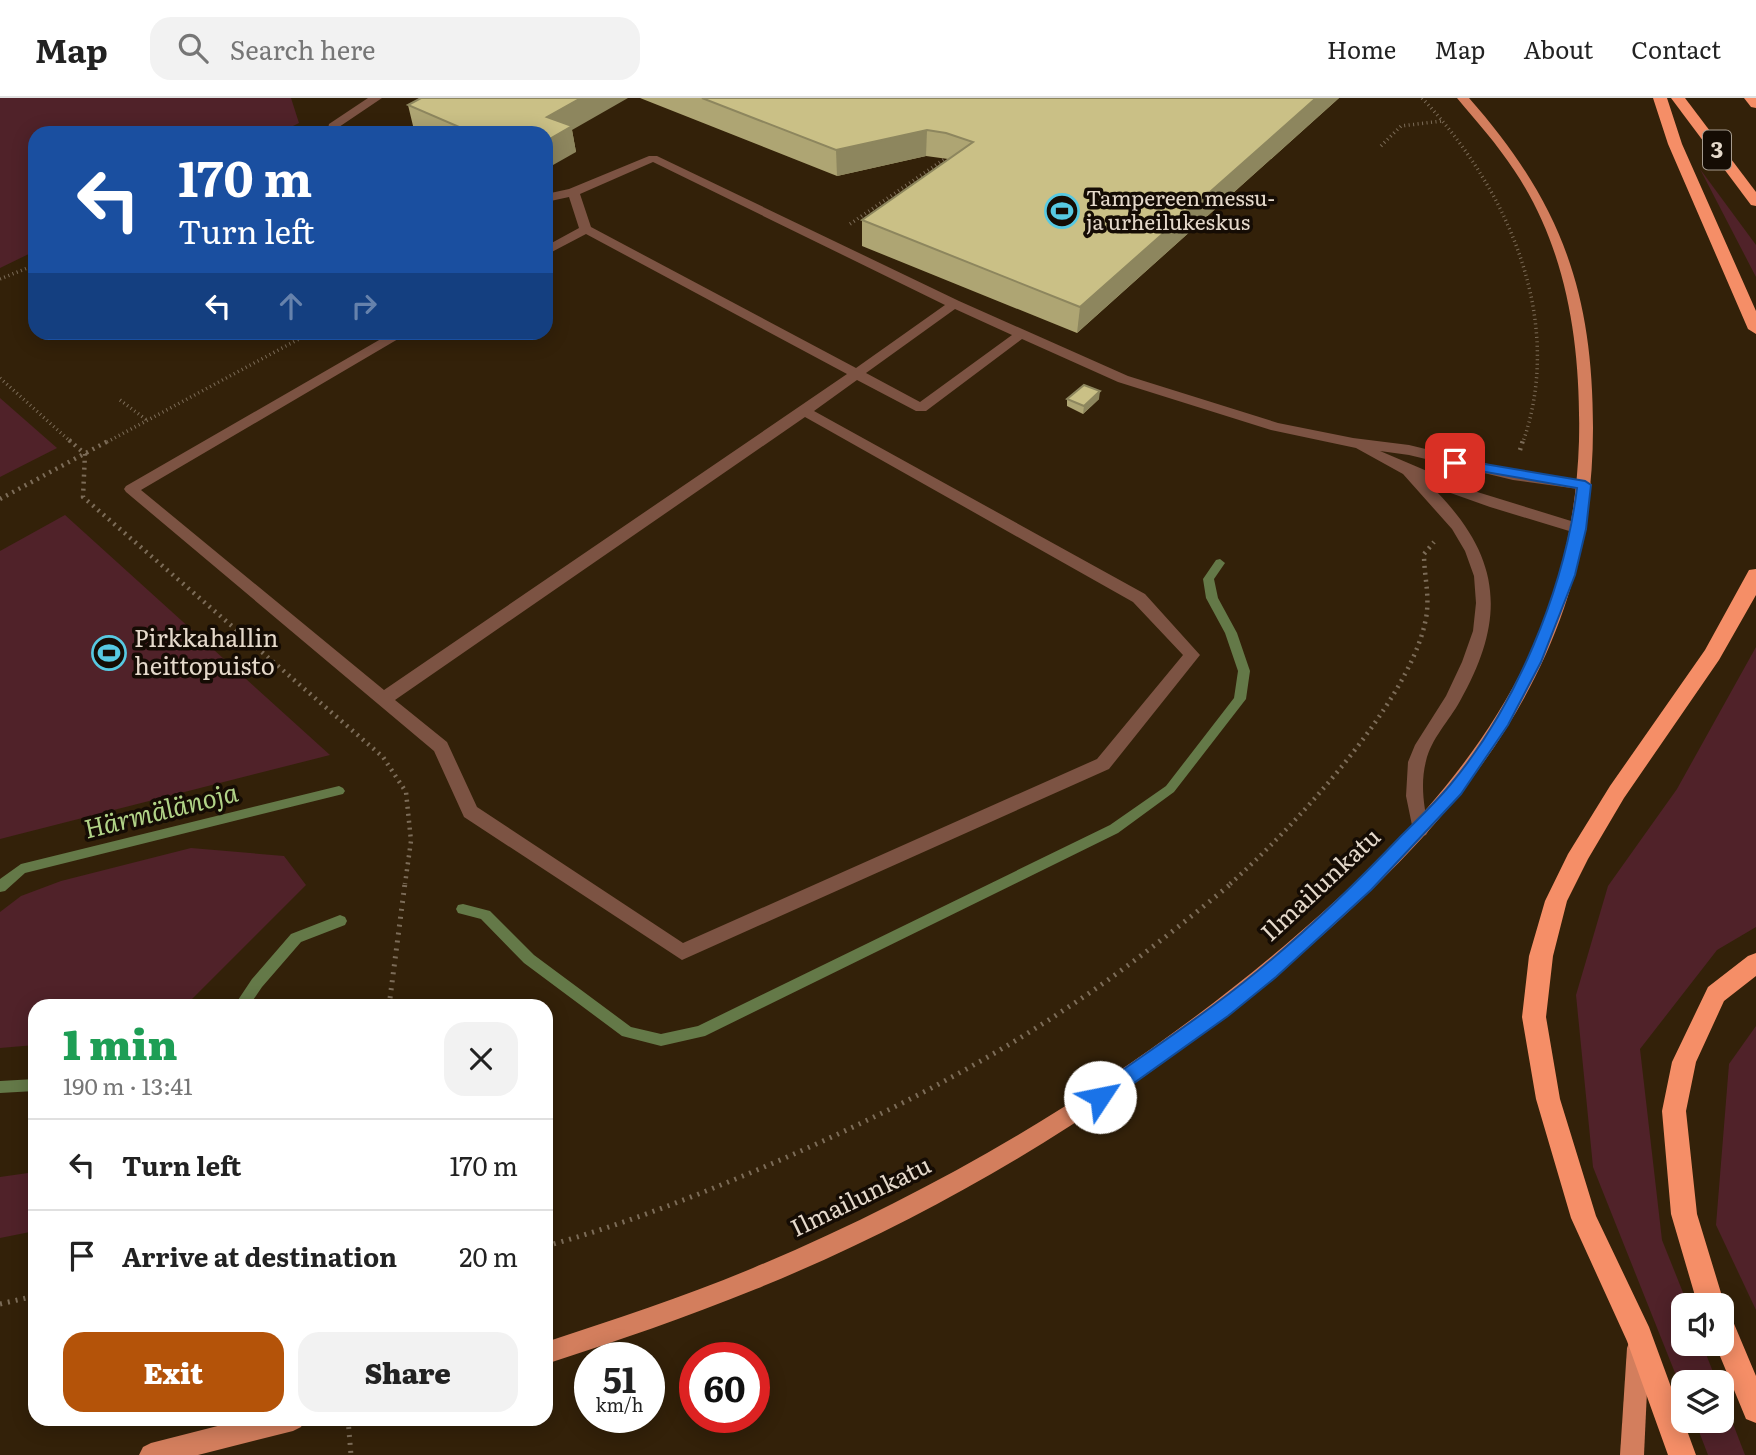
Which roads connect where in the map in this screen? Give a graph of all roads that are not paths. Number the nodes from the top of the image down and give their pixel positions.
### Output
1 (376, 98) edge
2 (1463, 98) edge
3 (1660, 98) edge
4 (1678, 98) edge
5 (1751, 98) edge
6 (1756, 104) edge
7 (333, 126) edge
8 (573, 192) junction
9 (553, 196) edge
10 (1756, 202) edge
11 (586, 229) junction
12 (553, 247) edge
13 (954, 304) junction
14 (1756, 330) edge
15 (1021, 334) junction
16 (390, 340) edge
17 (856, 374) junction
18 (804, 411) junction
19 (1353, 443) junction
20 (1410, 473) junction
21 (1585, 485) junction
22 (1579, 529) junction
23 (1756, 575) edge
24 (384, 699) junction
25 (1420, 830) junction
26 (1756, 963) edge
27 (1708, 1293) edge
28 (1639, 1337) junction
29 (553, 1351) edge
30 (1733, 1356) edge
31 (1756, 1409) edge
32 (265, 1426) edge
33 (151, 1455) edge
34 (1632, 1455) edge
35 (1682, 1455) edge

1 - 7 lane
2 - 21 main road, Ilmailunkatu
3 - 14 highway
4 - 10 highway, 3
5 - 6 highway, 3
8 - 9 lane
8 - 11 lane
8 - 13 lane
11 - 12 lane
11 - 17 lane
13 - 15 lane
13 - 17 lane
15 - 17 lane
15 - 19 lane
16 - 24 lane
17 - 18 lane
18 - 24 lane
18 - 24 lane
19 - 20 lane
19 - 21 lane
20 - 22 lane
20 - 25 lane
21 - 22 main road, Ilmailunkatu
22 - 25 main road, Ilmailunkatu
23 - 28 highway
25 - 29 main road, Ilmailunkatu
26 - 27 highway
28 - 34 main road
28 - 35 highway
30 - 31 highway
32 - 33 main road

